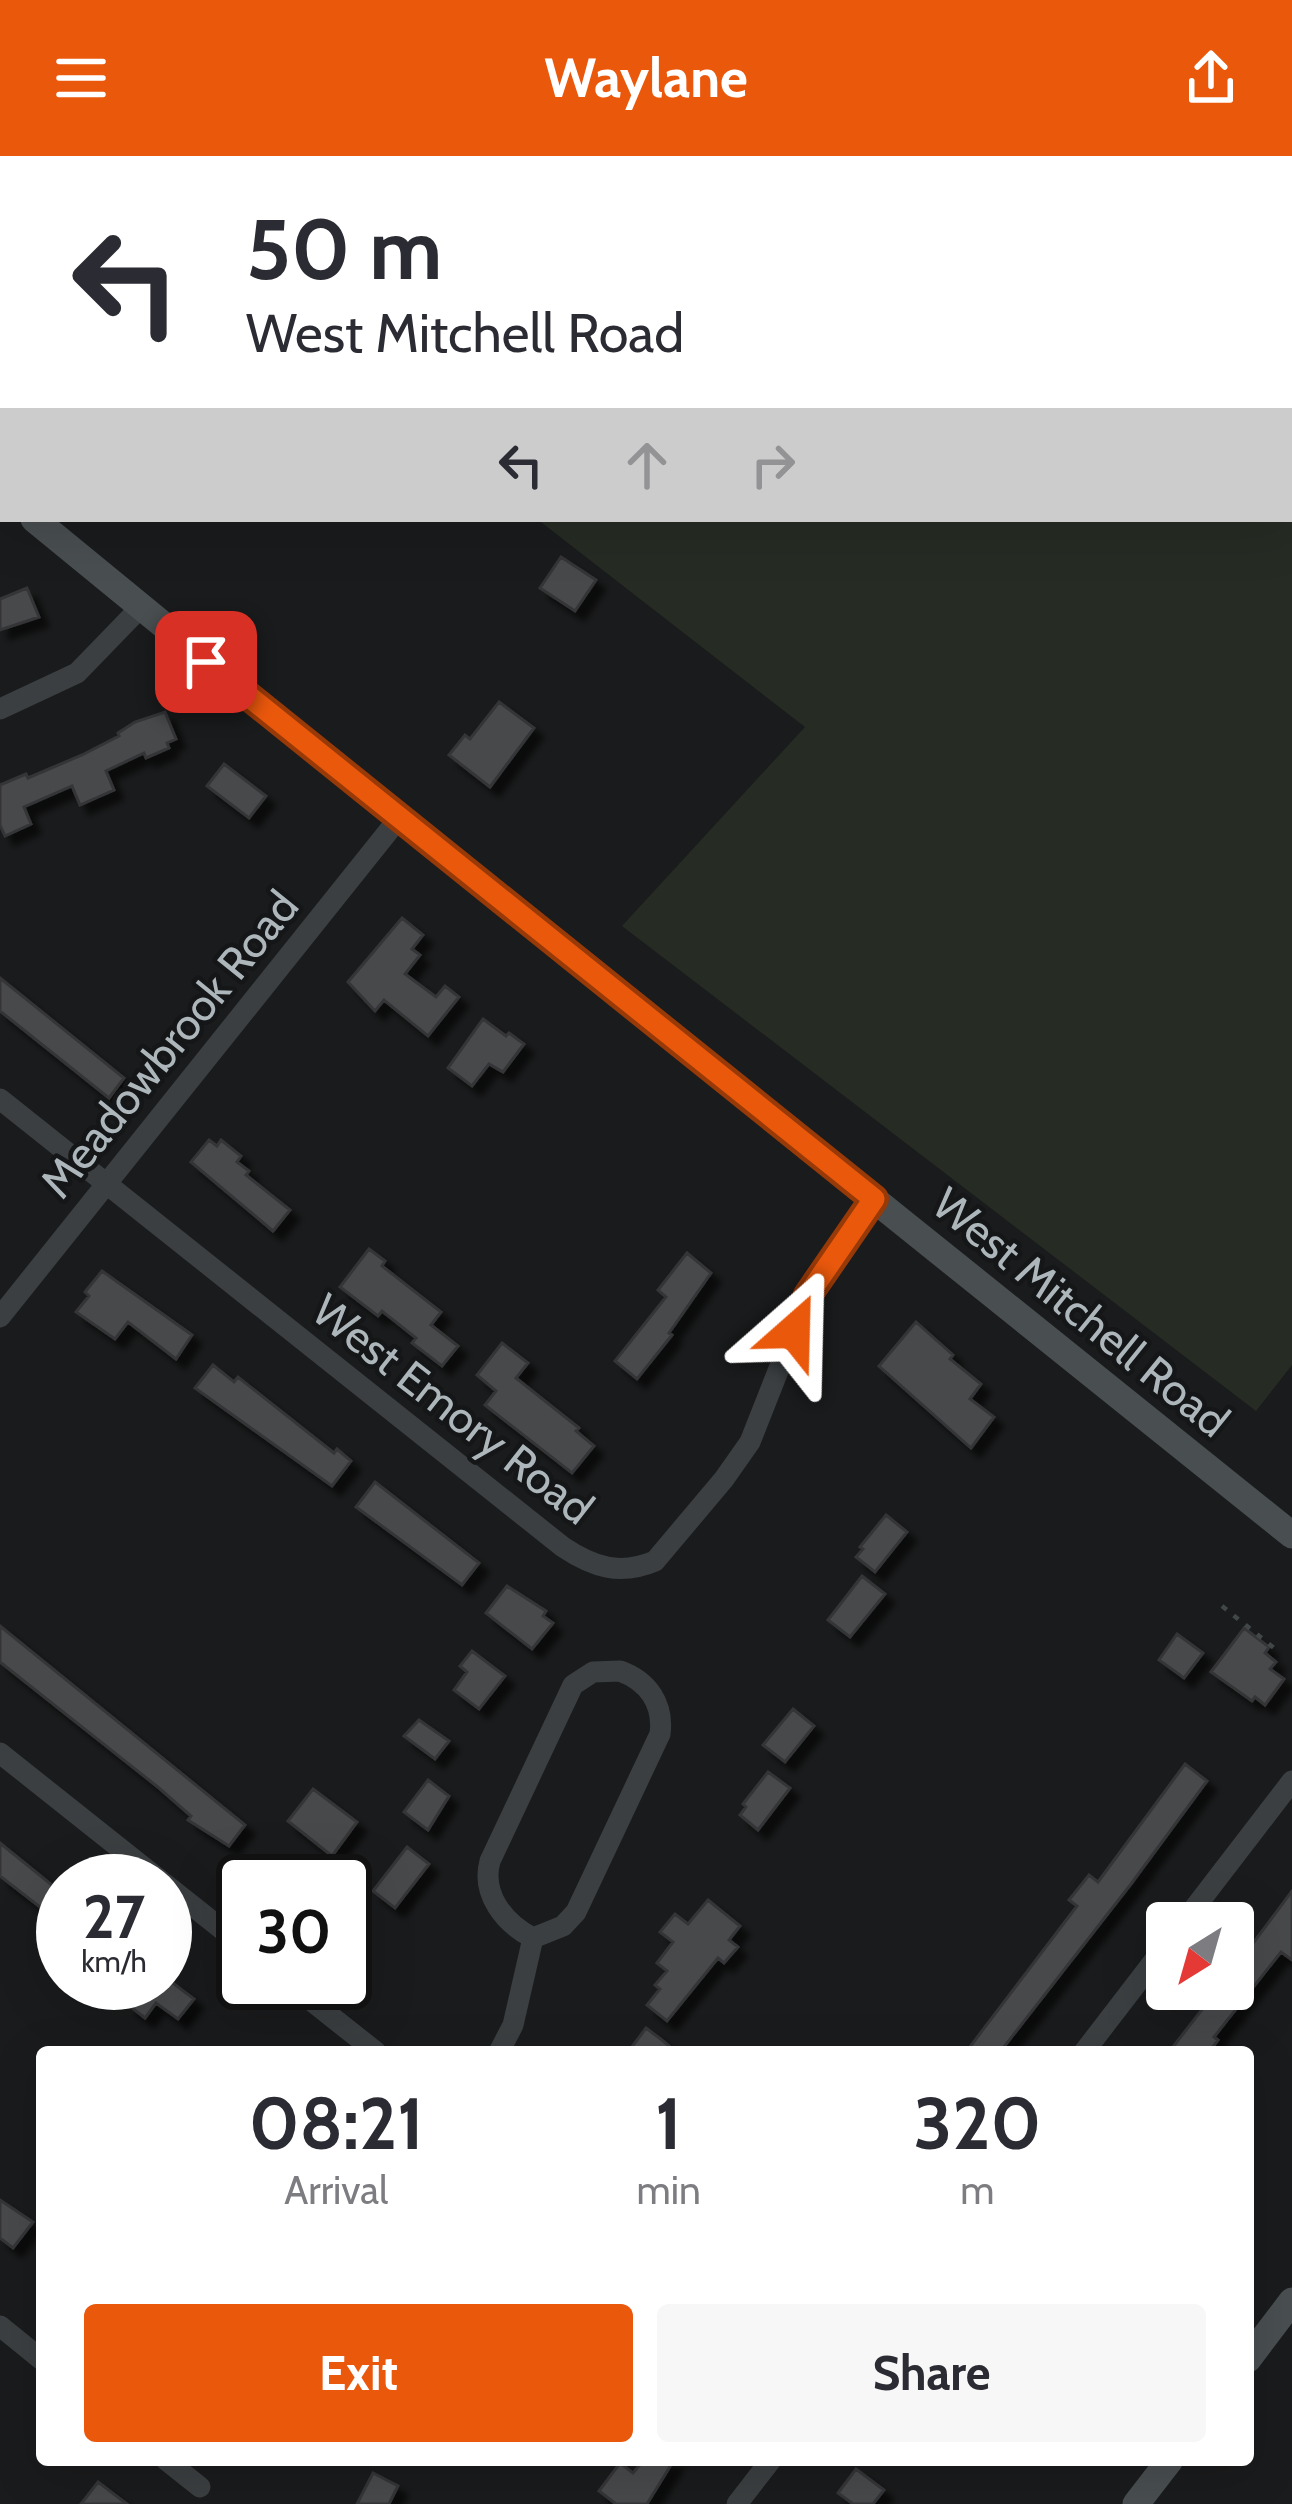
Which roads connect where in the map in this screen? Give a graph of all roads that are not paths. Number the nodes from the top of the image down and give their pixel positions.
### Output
1 (38, 522) edge
2 (140, 608) junction
3 (0, 709) edge
4 (399, 818) junction
5 (0, 1099) edge
6 (107, 1185) junction
7 (874, 1199) junction
8 (0, 1317) edge
9 (1292, 1535) edge
10 (0, 1753) edge
11 (1292, 1781) edge
12 (128, 1854) edge
13 (1199, 1902) edge
14 (192, 1905) edge
15 (216, 1924) edge
16 (533, 1938) junction
17 (1146, 1971) edge
18 (323, 2010) edge
19 (368, 2046) edge
20 (502, 2046) edge
21 (1089, 2046) edge
22 (1292, 2301) edge
23 (0, 2326) edge
24 (1254, 2351) edge
25 (36, 2355) edge
26 (174, 2466) edge
27 (766, 2466) edge
28 (1165, 2466) edge
29 (200, 2487) dead end
30 (737, 2504) edge
31 (1136, 2504) edge

1 - 2 main road, West Mitchell Road
2 - 3 street
2 - 4 main road, West Mitchell Road
4 - 6 street, Meadowbrook Road
4 - 7 main road, West Mitchell Road
5 - 6 street, West Emory Road
6 - 7 street, West Emory Road
6 - 8 street, Meadowbrook Road
7 - 9 main road, West Mitchell Road
10 - 12 street
11 - 13 street
14 - 15 street
16 - 16 street
16 - 20 street
17 - 21 street
18 - 19 street
22 - 24 main road
23 - 25 street
26 - 29 street
27 - 30 street
28 - 31 main road

